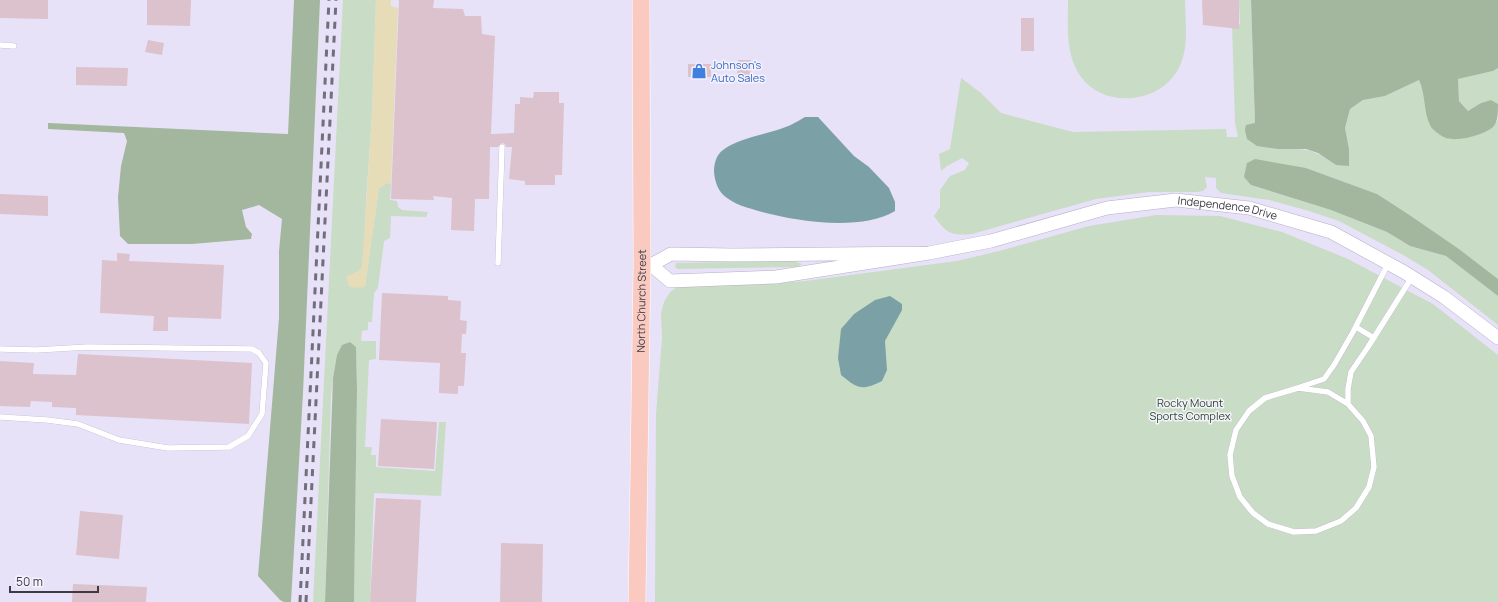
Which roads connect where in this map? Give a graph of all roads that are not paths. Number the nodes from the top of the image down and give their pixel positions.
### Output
1 (641, 0) edge
2 (0, 45) edge
3 (14, 46) dead end
4 (502, 147) dead end
5 (930, 253) junction
6 (498, 263) dead end
7 (1388, 264) junction
8 (1412, 277) junction
9 (1356, 327) junction
10 (1374, 338) junction
11 (1498, 338) edge
12 (0, 349) edge
13 (1298, 388) junction
14 (1348, 404) junction
15 (0, 416) edge
16 (636, 602) edge

1 - 16 main road, North Church Street
2 - 3 lane
4 - 6 lane
5 - 5 street
5 - 7 street, Independence Drive
7 - 8 street, Independence Drive
7 - 9 lane
8 - 10 lane
8 - 11 street, Independence Drive
9 - 10 lane
9 - 13 lane
10 - 14 lane
12 - 15 lane
13 - 14 lane
13 - 14 lane

